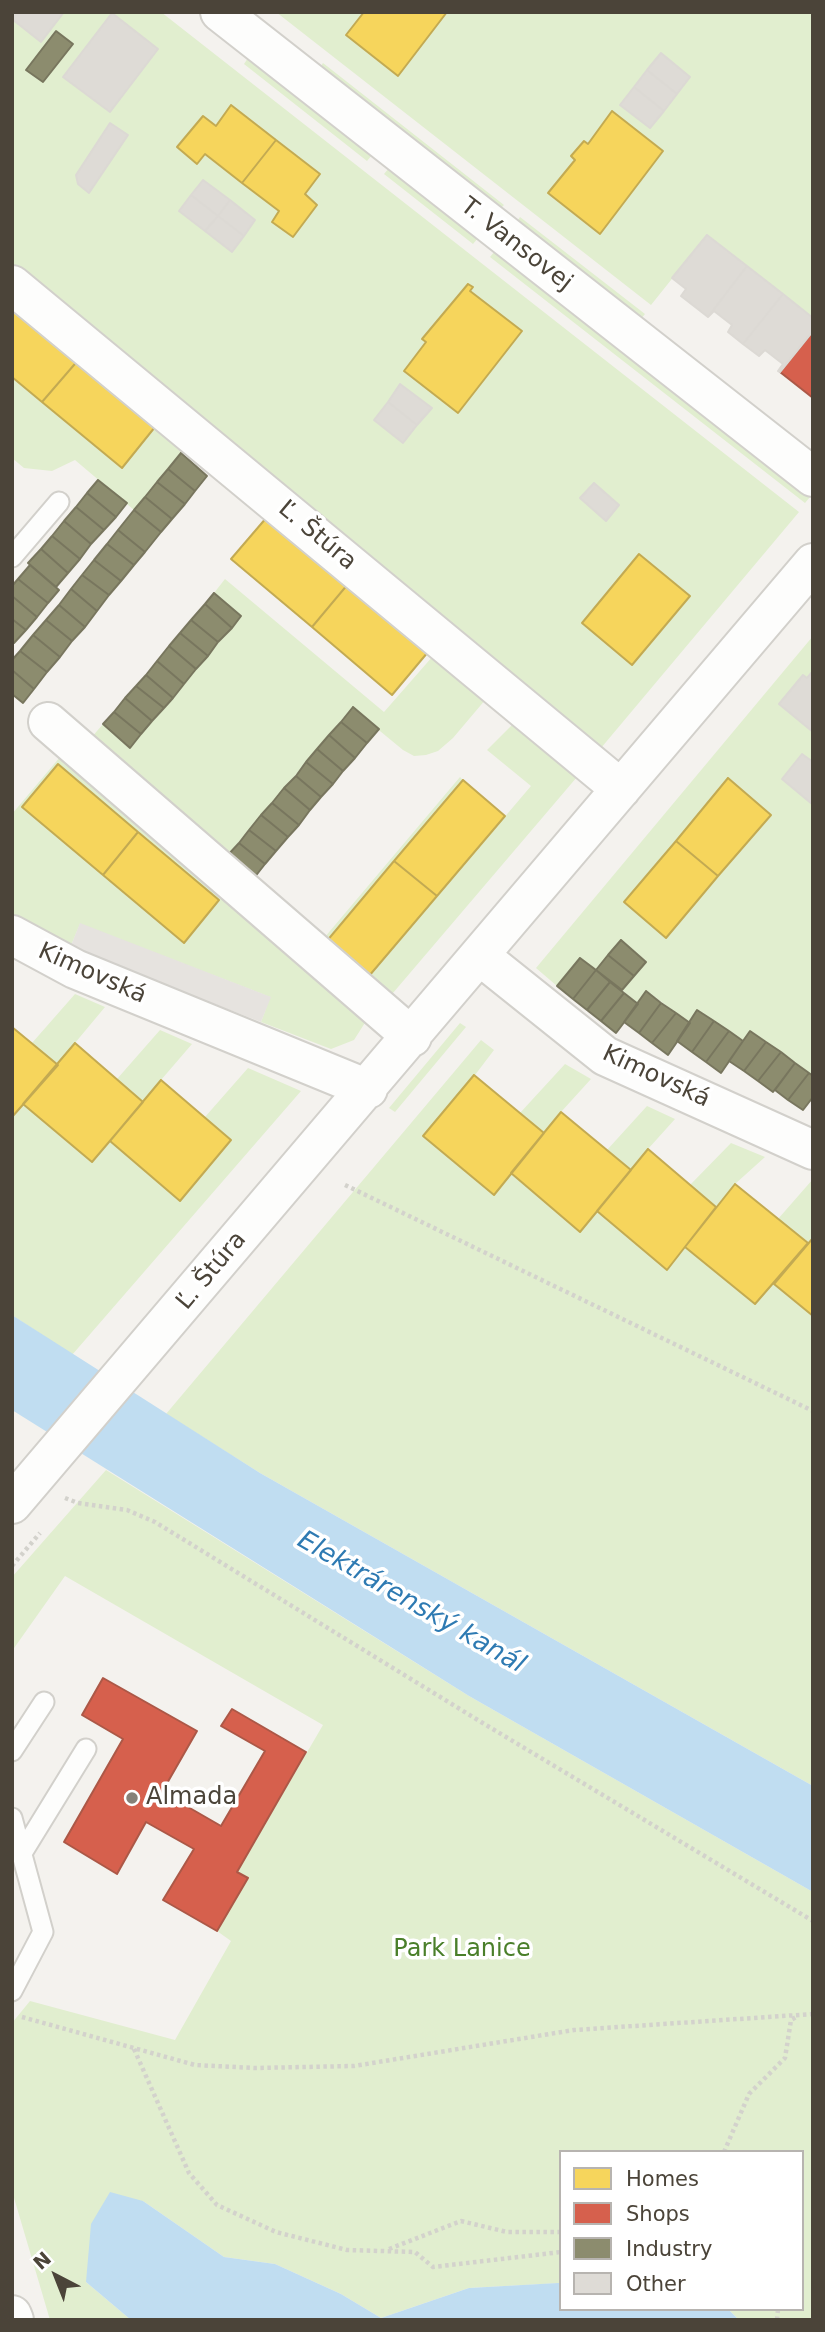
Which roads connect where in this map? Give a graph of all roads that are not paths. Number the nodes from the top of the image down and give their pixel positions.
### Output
1 (220, 12) edge
2 (12, 285) edge
3 (813, 477) edge
4 (59, 502) dead end
5 (12, 557) edge
6 (813, 563) edge
7 (48, 722) dead end
8 (621, 789) junction
9 (12, 935) edge
10 (480, 956) junction
11 (412, 1037) junction
12 (368, 1089) junction
13 (813, 1150) edge
14 (30, 1484) edge
15 (44, 1703) dead end
16 (86, 1749) dead end
17 (12, 1751) edge
18 (12, 1818) edge
19 (22, 1853) junction
20 (12, 1992) edge
21 (12, 2315) edge
22 (14, 2320) edge

1 - 3 street, T. Vansovej
2 - 8 street, Ľ. Štúra
4 - 5 lane
6 - 8 street, Ľ. Štúra
7 - 11 street
8 - 10 street, Ľ. Štúra
9 - 12 street, Kimovská
10 - 11 street, Ľ. Štúra
10 - 13 street, Kimovská
11 - 12 street, Ľ. Štúra
12 - 14 street, Ľ. Štúra
15 - 17 lane
16 - 19 lane
18 - 19 lane
19 - 20 lane
21 - 22 street

